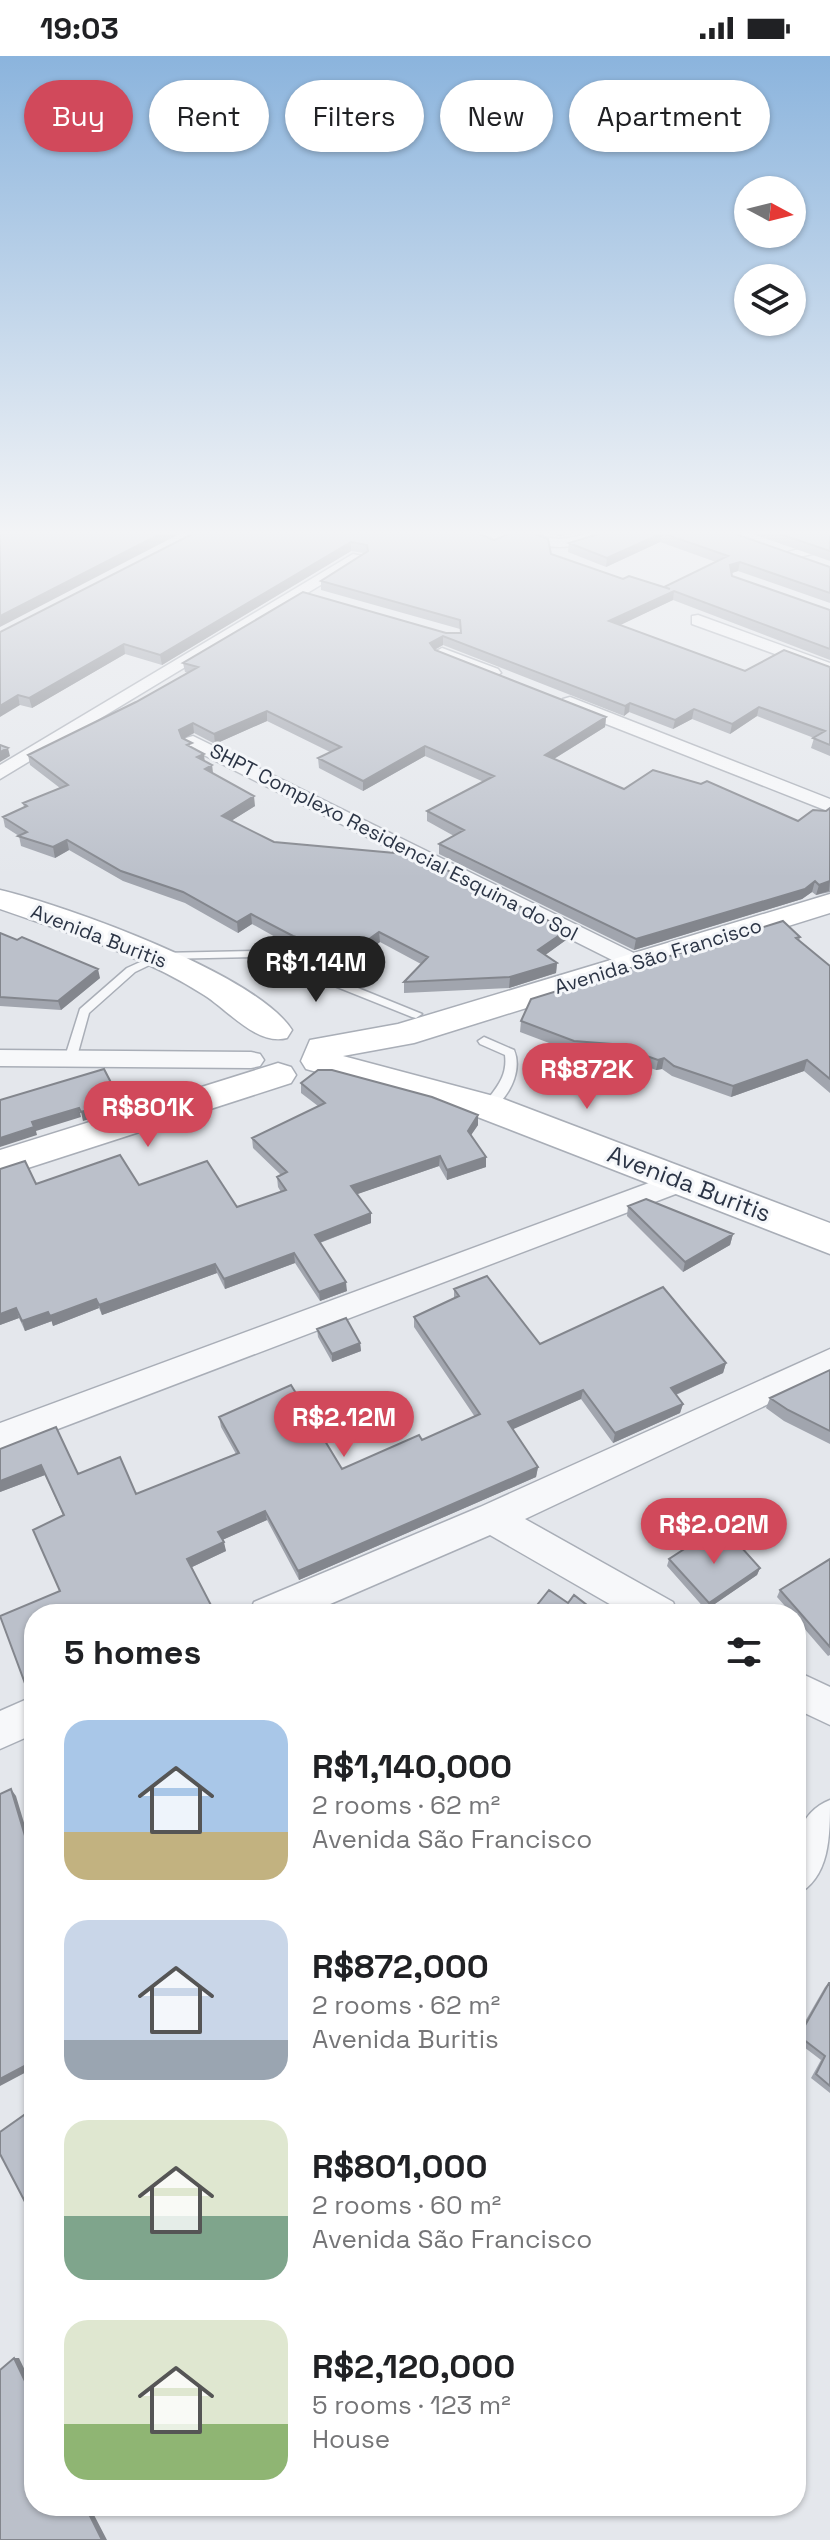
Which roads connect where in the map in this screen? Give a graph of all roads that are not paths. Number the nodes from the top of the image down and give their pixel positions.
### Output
1 (211, 646) edge
2 (768, 646) edge
3 (442, 653) edge
4 (830, 669) edge
5 (514, 681) edge
6 (557, 698) edge
7 (193, 742) edge
8 (0, 773) edge
9 (830, 806) edge
10 (0, 899) edge
11 (830, 903) edge
12 (160, 956) junction
13 (638, 964) junction
14 (416, 1014) junction
15 (485, 1024) junction
16 (304, 1042) junction
17 (0, 1058) edge
18 (70, 1060) junction
19 (264, 1068) junction
20 (488, 1107) junction
21 (0, 1164) edge
22 (684, 1180) junction
23 (830, 1239) edge
24 (830, 1361) edge
25 (0, 1437) edge
26 (492, 1518) junction
27 (303, 1604) edge
28 (642, 1604) edge
29 (806, 1694) edge
30 (830, 1707) edge
31 (24, 1719) edge
32 (0, 1730) edge
33 (830, 1820) edge
34 (806, 1858) edge

1 - 8 street
2 - 4 street
3 - 5 street
6 - 9 street
7 - 13 street, SHPT Complexo Residencial Esquina do Sol
10 - 12 street, Avenida Buritis
11 - 13 street, Avenida São Francisco
12 - 14 lane
12 - 16 street, Avenida Buritis
12 - 18 lane
13 - 15 street, Avenida São Francisco
14 - 15 street, Avenida São Francisco
14 - 16 street, Avenida São Francisco
15 - 16 street, Avenida São Francisco
15 - 20 lane
16 - 19 street
16 - 19 street
16 - 20 street, Avenida Buritis
17 - 18 street
18 - 19 street
19 - 21 street
20 - 22 street, Avenida Buritis
22 - 23 street, Avenida Buritis
22 - 25 street
24 - 26 street
26 - 27 street
26 - 28 street
29 - 30 street
31 - 32 street
33 - 34 street

